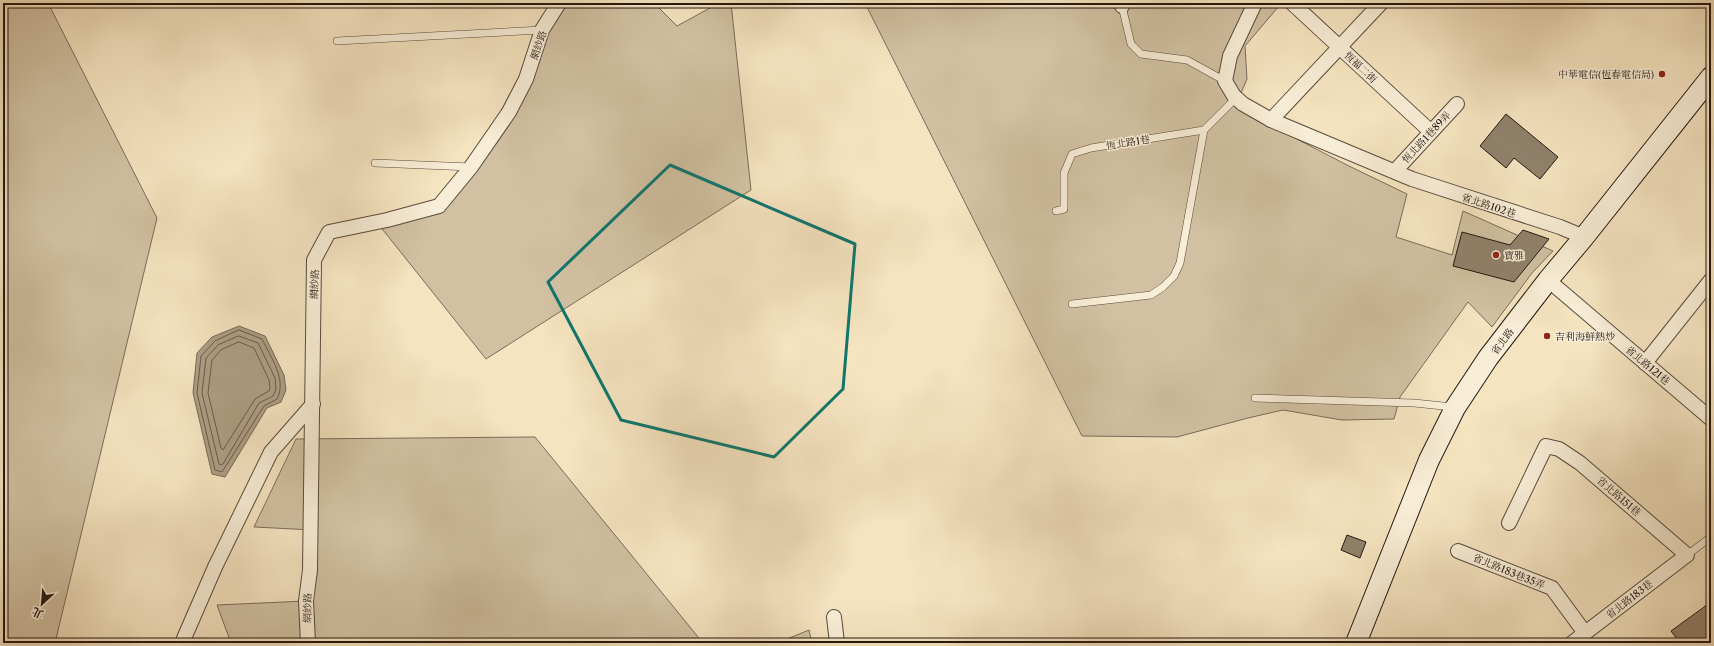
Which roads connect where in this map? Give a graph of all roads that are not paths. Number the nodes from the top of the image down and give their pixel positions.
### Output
1 (559, 3) edge
2 (1255, 3) edge
3 (1292, 3) edge
4 (1381, 3) edge
5 (1122, 4) edge
6 (542, 30) junction
7 (337, 41) dead end
8 (1340, 47) junction
9 (1711, 77) edge
10 (1225, 81) junction
11 (1236, 98) junction
12 (1457, 104) dead end
13 (1271, 120) junction
14 (1204, 130) junction
15 (1430, 132) junction
16 (375, 163) dead end
17 (471, 167) junction
18 (1395, 171) junction
19 (1056, 212) dead end
20 (1584, 237) junction
21 (1548, 280) junction
22 (1711, 280) edge
23 (1072, 304) dead end
24 (1645, 363) junction
25 (1255, 398) dead end
26 (313, 404) junction
27 (1455, 408) junction
28 (1711, 419) edge
29 (1509, 523) dead end
30 (1711, 537) edge
31 (1458, 551) dead end
32 (1687, 555) junction
33 (834, 617) dead end
34 (1585, 634) junction
35 (182, 643) edge
36 (308, 643) edge
37 (837, 643) edge
38 (1356, 643) edge
39 (1572, 643) edge

1 - 6 street, 網紗路
2 - 10 street
3 - 8 street, 恆福二街
4 - 8 street
5 - 10 lane
6 - 7 lane
6 - 17 street, 網紗路
8 - 13 street
8 - 15 street, 恆福二街
9 - 20 main road, 省北路
10 - 11 street
11 - 13 street
11 - 14 lane
12 - 15 street, 恆北路1巷89弄
13 - 18 street
14 - 19 lane, 恆北路1巷
14 - 23 lane
15 - 18 street, 恆北路1巷89弄
16 - 17 lane
17 - 26 street, 網紗路
18 - 20 street, 省北路102巷
20 - 21 main road, 省北路
21 - 24 street, 省北路121巷
21 - 27 main road, 省北路
22 - 24 street
24 - 28 street, 省北路121巷
25 - 27 lane
26 - 35 street
26 - 36 street, 網紗路
27 - 38 main road, 省北路
29 - 32 street, 省北路151巷
30 - 32 lane
31 - 34 street, 省北路183巷35弄
32 - 34 street, 省北路183巷
33 - 37 street
34 - 39 street, 省北路183巷

